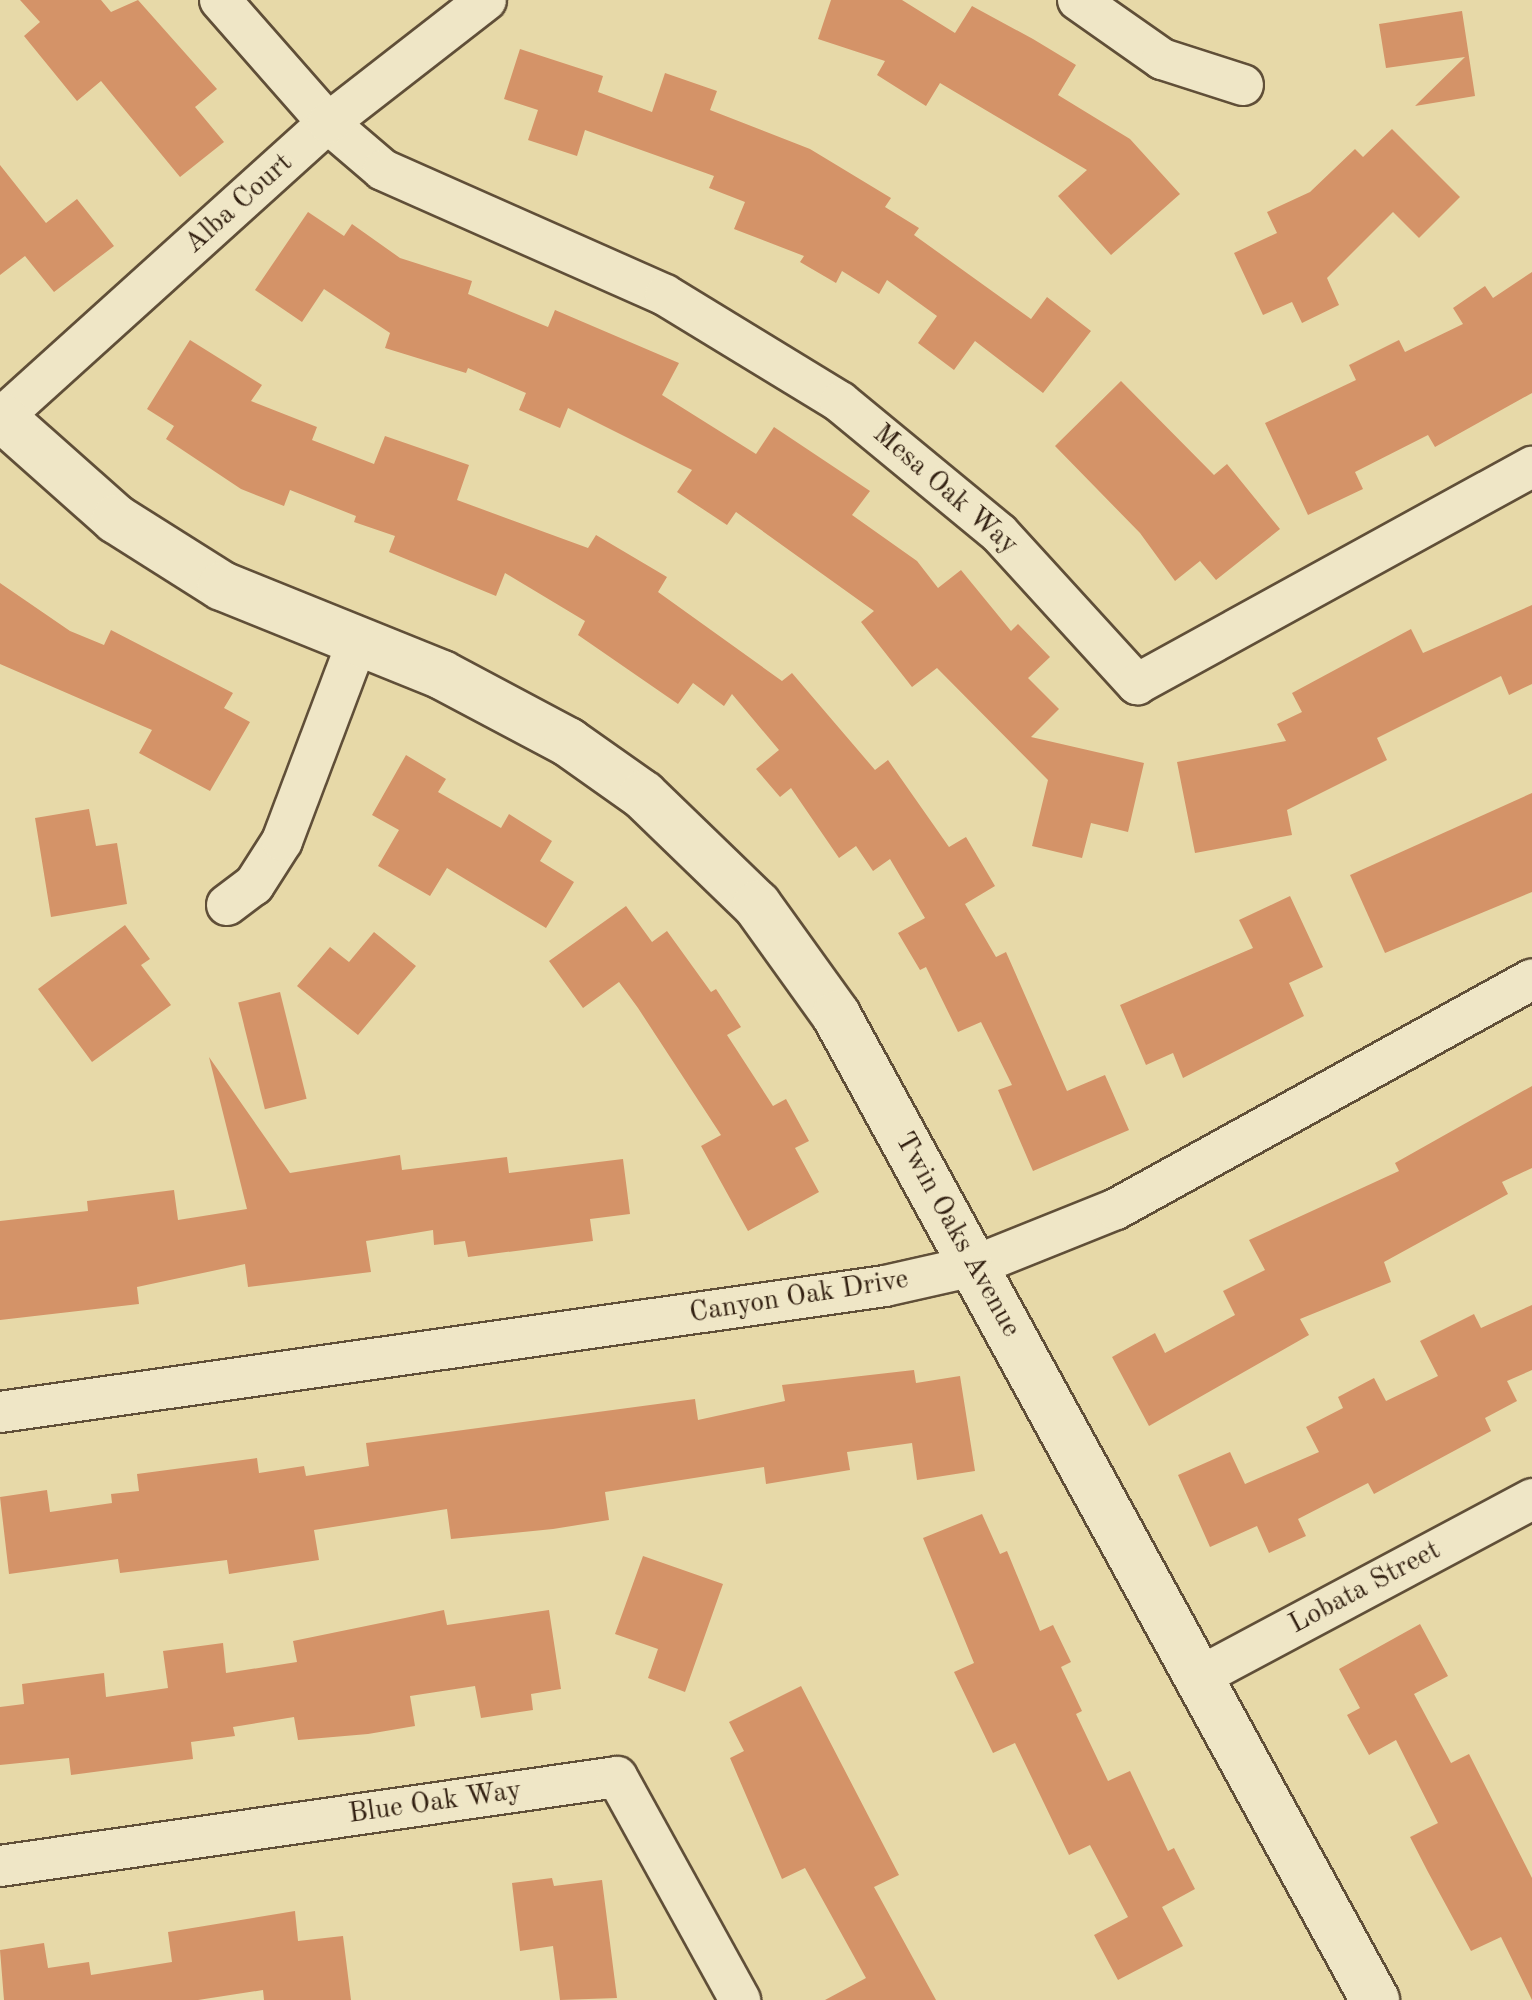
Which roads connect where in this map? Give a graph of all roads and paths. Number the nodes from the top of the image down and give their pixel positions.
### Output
1 (220, 0) edge
2 (486, 0) edge
3 (1078, 0) edge
4 (1243, 85) dead end
5 (328, 123) junction
6 (0, 418) edge
7 (1532, 467) edge
8 (357, 643) junction
9 (226, 905) dead end
10 (1532, 979) edge
11 (974, 1266) junction
12 (0, 1412) edge
13 (1532, 1499) edge
14 (1198, 1677) junction
15 (0, 1866) edge
16 (740, 2000) edge
17 (1375, 2000) edge

1 - 5 street
2 - 5 street, Alba Court
3 - 4 street
5 - 6 street, Alba Court
5 - 7 street, Mesa Oak Way
6 - 8 street, Twin Oaks Avenue
8 - 9 street
8 - 11 street, Twin Oaks Avenue
10 - 11 street, Canyon Oak Drive
11 - 12 street, Canyon Oak Drive
11 - 14 street, Twin Oaks Avenue
13 - 14 street, Lobata Street
14 - 17 street, Twin Oaks Avenue
15 - 16 street, Blue Oak Way

